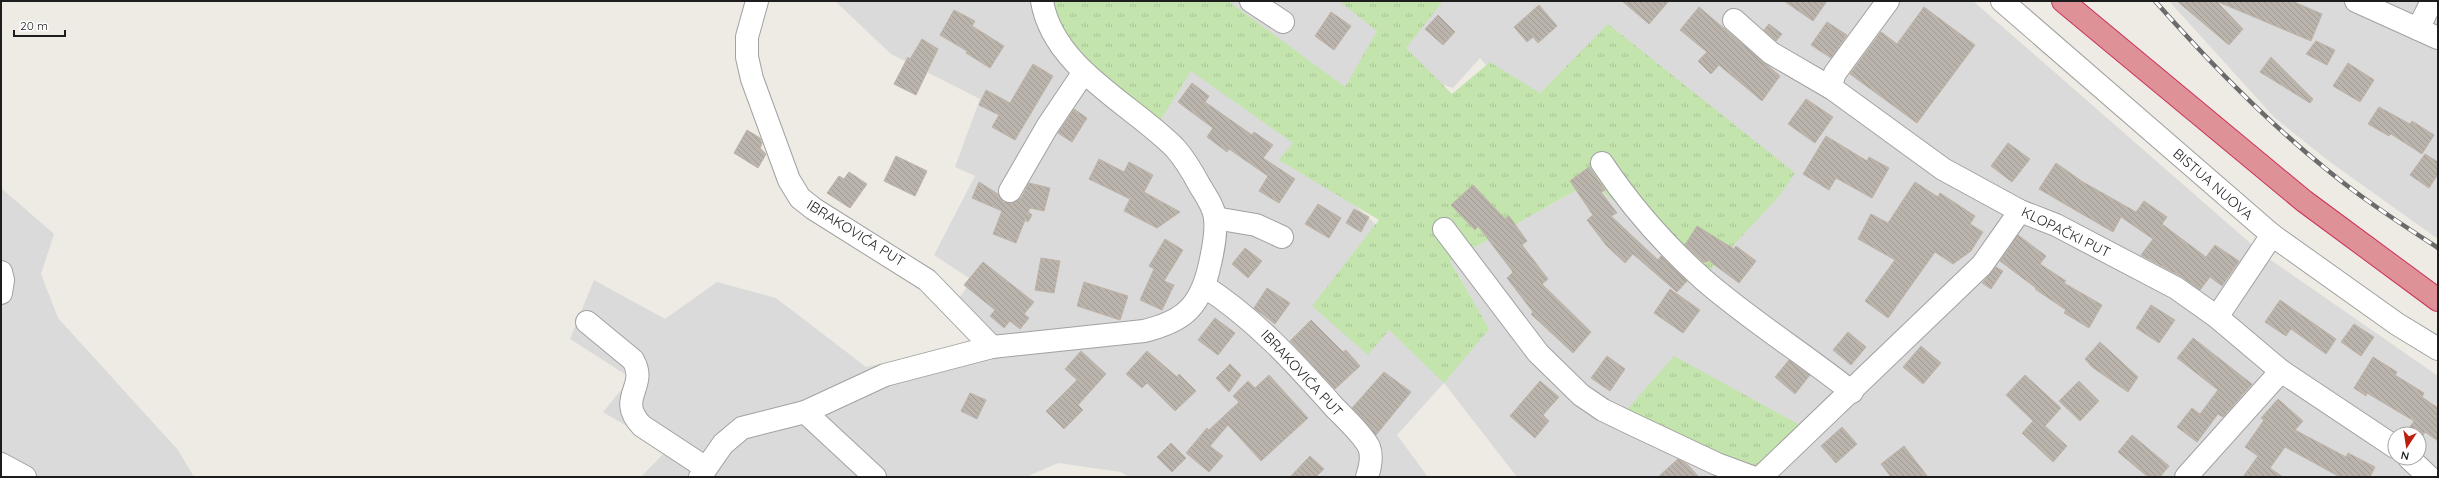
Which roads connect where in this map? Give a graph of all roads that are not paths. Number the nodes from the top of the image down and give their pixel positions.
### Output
1 (757, 1) edge
2 (1042, 1) edge
3 (1251, 1) edge
4 (1888, 1) edge
5 (2002, 1) edge
6 (2063, 1) edge
7 (2356, 1) edge
8 (2432, 1) edge
9 (1734, 20) dead end
10 (1283, 22) dead end
11 (2418, 29) junction
12 (2438, 38) edge
13 (1084, 72) junction
14 (1830, 87) junction
15 (1602, 163) dead end
16 (1010, 191) dead end
17 (2020, 211) junction
18 (1215, 218) junction
19 (1444, 229) dead end
20 (2272, 235) junction
21 (1282, 237) dead end
22 (1, 272) edge
23 (1204, 286) junction
24 (1, 293) edge
25 (2438, 300) edge
26 (2217, 317) junction
27 (587, 322) dead end
28 (992, 347) junction
29 (2438, 348) edge
30 (2281, 371) junction
31 (1852, 392) junction
32 (805, 412) junction
33 (2387, 442) edge
34 (1, 464) edge
35 (2417, 466) edge
36 (703, 473) edge
37 (1767, 475) edge
38 (25, 477) edge
39 (875, 477) edge
40 (1366, 477) edge
41 (2186, 477) edge
42 (2429, 477) edge

1 - 28 street, IBRAKOVIĆA PUT
2 - 13 street
3 - 10 street
4 - 14 street
5 - 20 street, BISTUA NUOVA
6 - 25 highway
7 - 11 street
8 - 11 street
9 - 14 street, KLOPAČKI PUT
11 - 12 street
13 - 16 street
13 - 18 street
14 - 17 street, KLOPAČKI PUT
15 - 31 street
17 - 26 street, KLOPAČKI PUT
17 - 31 street
18 - 21 street
18 - 23 street
19 - 37 street
20 - 26 street
20 - 29 street, BISTUA NUOVA
22 - 24 street
23 - 28 street
23 - 40 street, IBRAKOVIĆA PUT
26 - 30 street, KLOPAČKI PUT
27 - 36 street
28 - 32 street
30 - 33 street, KLOPAČKI PUT
30 - 41 street
31 - 37 street
32 - 36 street
32 - 39 street
34 - 38 street
35 - 42 street

